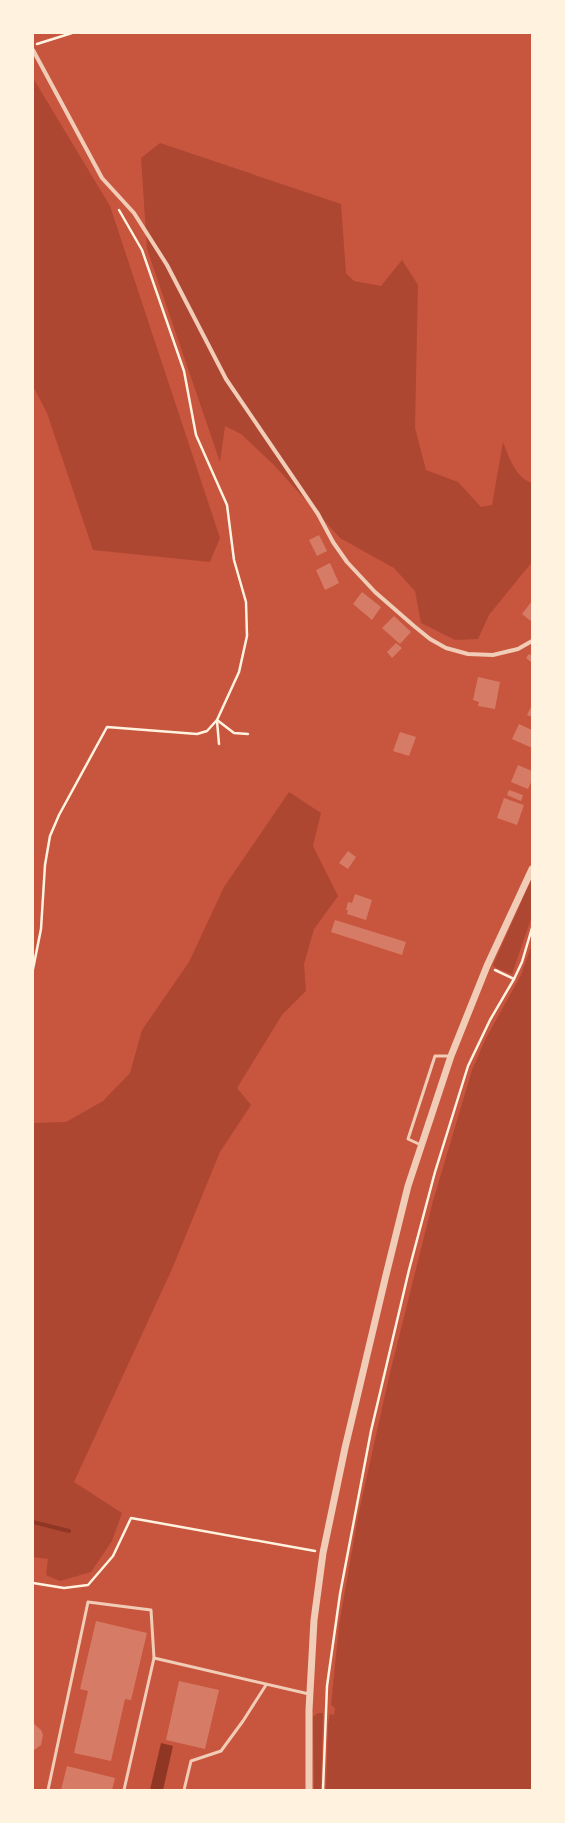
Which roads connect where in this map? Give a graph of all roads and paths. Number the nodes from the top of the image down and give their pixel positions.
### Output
1 (72, 33) edge
2 (33, 45) edge
3 (33, 50) edge
4 (113, 191) junction
5 (532, 641) edge
6 (217, 720) junction
7 (248, 734) dead end
8 (219, 744) dead end
9 (532, 869) edge
10 (532, 928) edge
11 (487, 966) junction
12 (33, 969) edge
13 (514, 979) junction
14 (451, 1056) junction
15 (421, 1145) junction
16 (323, 1552) junction
17 (33, 1583) edge
18 (154, 1658) junction
19 (266, 1685) junction
20 (309, 1694) junction
21 (48, 1790) edge
22 (124, 1790) edge
23 (184, 1790) edge
24 (309, 1790) edge
25 (323, 1790) edge

1 - 2 path
3 - 4 street
4 - 5 street
4 - 6 path
6 - 7 path
6 - 8 path
6 - 12 path
9 - 11 street
10 - 13 path
11 - 13 path
11 - 14 street
13 - 25 path
14 - 15 street
14 - 15 lane
15 - 16 street
16 - 17 path
16 - 20 street
18 - 19 lane
18 - 21 lane
18 - 22 lane
19 - 20 lane
19 - 23 lane
20 - 24 street

